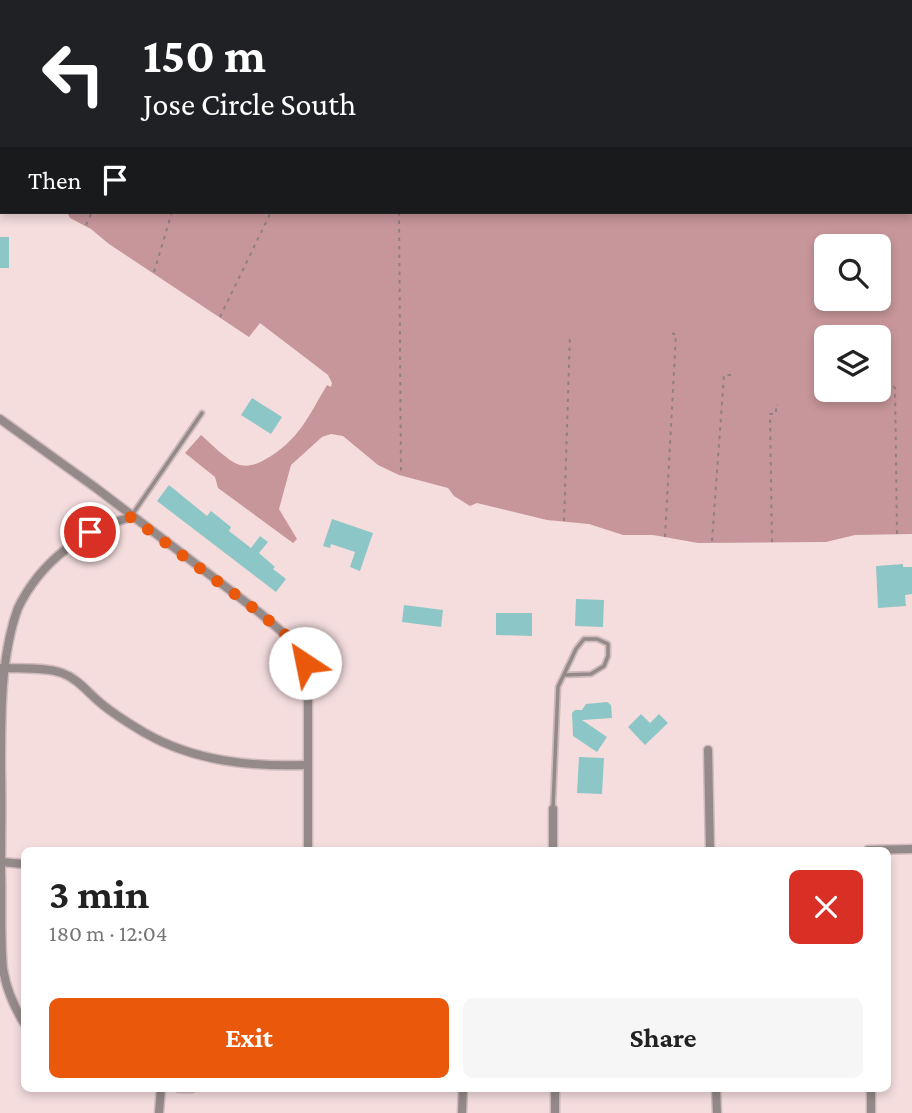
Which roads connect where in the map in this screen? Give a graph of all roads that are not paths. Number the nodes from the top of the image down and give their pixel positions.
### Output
1 (202, 413) dead end
2 (0, 419) edge
3 (131, 517) junction
4 (2, 668) junction
5 (564, 675) junction
6 (708, 750) dead end
7 (306, 765) junction
8 (553, 809) joint
9 (307, 847) edge
10 (553, 847) edge
11 (710, 847) edge
12 (891, 849) edge
13 (912, 849) edge
14 (1, 862) edge
15 (21, 864) edge
16 (21, 1018) edge
17 (161, 1092) edge
18 (463, 1092) edge
19 (555, 1092) edge
20 (716, 1092) edge
21 (871, 1092) edge
22 (159, 1113) edge
23 (462, 1113) edge
24 (555, 1113) edge
25 (717, 1113) edge
26 (871, 1113) edge

1 - 3 lane
2 - 3 street
3 - 4 street
3 - 7 street
4 - 7 street
4 - 14 street
5 - 5 lane
5 - 8 lane
6 - 11 street
7 - 9 street
8 - 10 street
12 - 13 street
14 - 15 street
14 - 16 street
17 - 22 street
18 - 23 street
19 - 24 street
20 - 25 street
21 - 26 street

